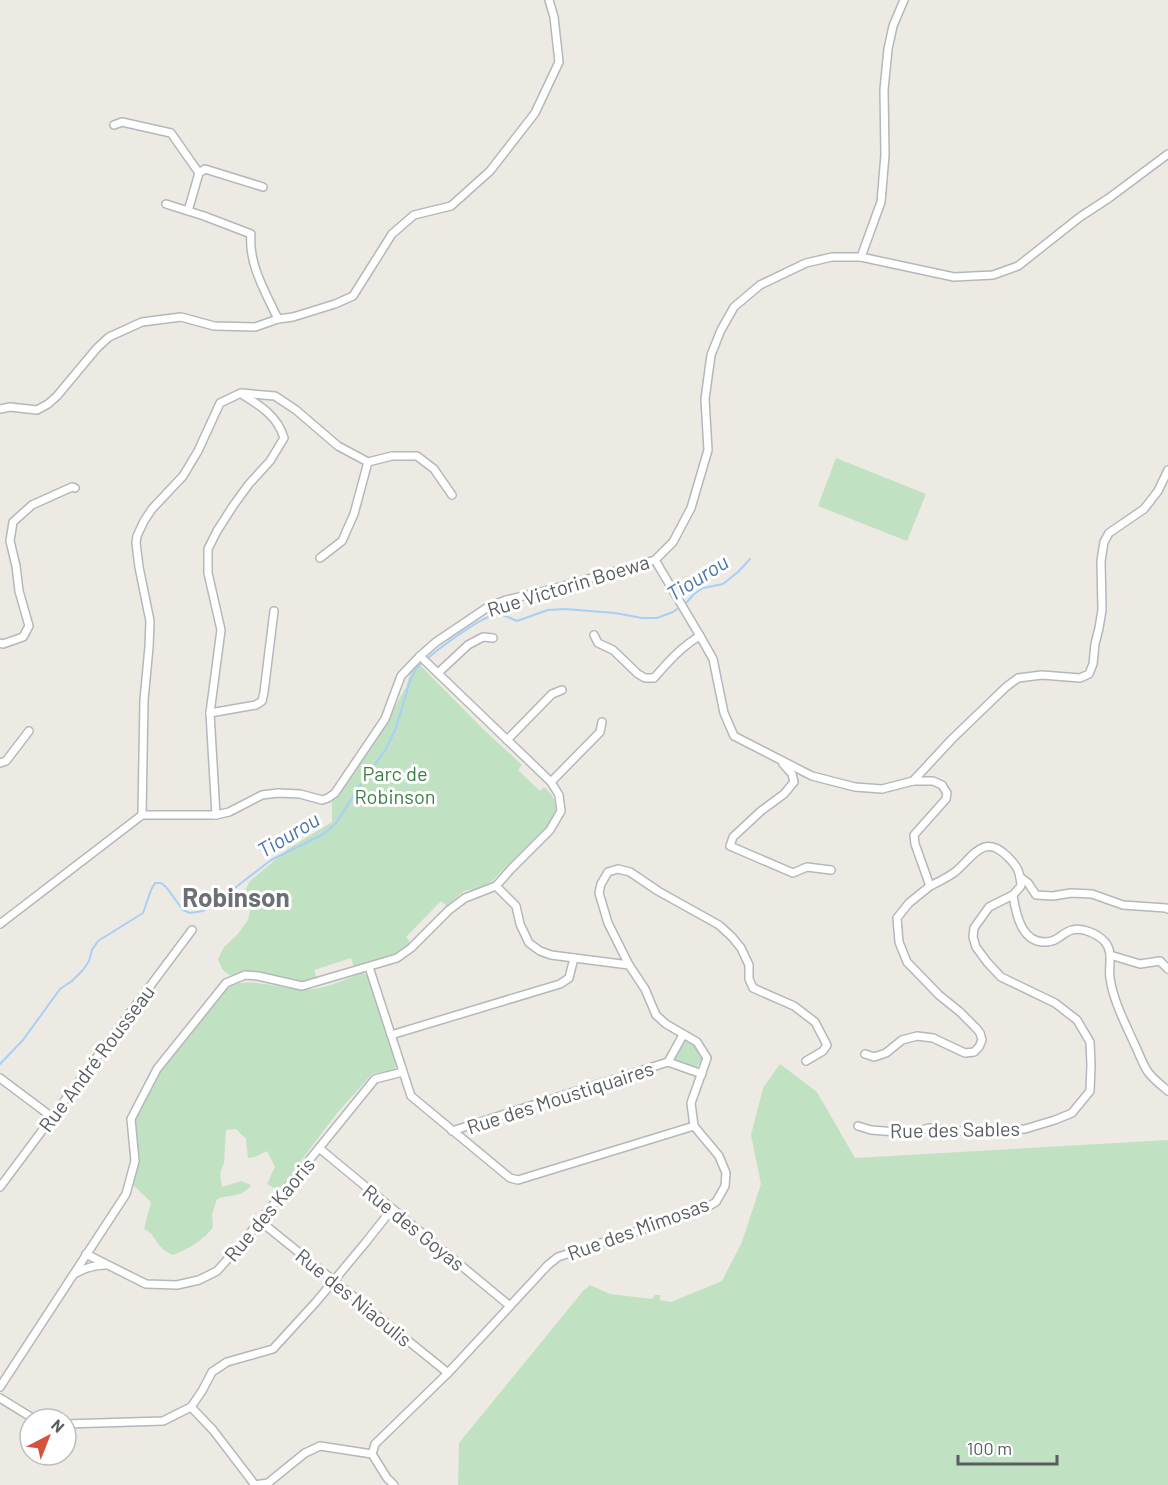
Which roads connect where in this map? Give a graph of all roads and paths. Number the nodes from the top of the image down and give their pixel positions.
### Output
1 (549, 0) edge
2 (904, 0) edge
3 (114, 125) dead end
4 (1168, 154) edge
5 (200, 173) junction
6 (263, 188) dead end
7 (166, 204) dead end
8 (188, 211) junction
9 (861, 257) junction
10 (278, 319) junction
11 (241, 393) junction
12 (0, 409) edge
13 (368, 462) junction
14 (1168, 470) edge
15 (75, 488) dead end
16 (452, 495) dead end
17 (320, 558) dead end
18 (655, 560) junction
19 (274, 611) dead end
20 (594, 635) dead end
21 (700, 636) junction
22 (493, 638) dead end
23 (0, 643) edge
24 (423, 659) junction
25 (438, 673) junction
26 (562, 690) dead end
27 (210, 713) junction
28 (602, 722) dead end
29 (28, 731) dead end
30 (507, 740) junction
31 (778, 758) junction
32 (0, 763) edge
33 (913, 781) junction
34 (550, 782) junction
35 (142, 815) junction
36 (216, 815) junction
37 (831, 870) dead end
38 (1020, 877) junction
39 (496, 886) junction
40 (930, 886) junction
41 (1014, 895) junction
42 (1168, 909) edge
43 (0, 924) edge
44 (192, 930) dead end
45 (1110, 955) junction
46 (574, 958) junction
47 (629, 965) junction
48 (369, 967) junction
49 (1168, 969) edge
50 (391, 1035) junction
51 (683, 1035) junction
52 (865, 1054) dead end
53 (806, 1061) dead end
54 (668, 1062) junction
55 (403, 1072) junction
56 (702, 1074) junction
57 (0, 1078) edge
58 (1168, 1091) edge
59 (52, 1118) junction
60 (694, 1126) junction
61 (858, 1126) dead end
62 (452, 1131) junction
63 (319, 1148) junction
64 (0, 1187) edge
65 (392, 1209) junction
66 (260, 1221) junction
67 (86, 1254) junction
68 (110, 1266) junction
69 (73, 1274) junction
70 (334, 1281) junction
71 (510, 1306) junction
72 (448, 1373) junction
73 (0, 1387) edge
74 (0, 1398) edge
75 (191, 1407) junction
76 (18, 1409) edge
77 (78, 1424) edge
78 (372, 1454) junction
79 (255, 1485) edge
80 (394, 1485) edge

1 - 10 street
2 - 9 street
3 - 5 street
4 - 9 street, Rue Victorin Boewa
5 - 6 street
5 - 8 street
7 - 8 street
8 - 10 street
9 - 18 street, Rue Victorin Boewa
10 - 12 street
11 - 13 street
11 - 27 street
11 - 35 street
13 - 16 street
13 - 17 street
14 - 33 street
15 - 23 street
18 - 21 street
18 - 24 street, Rue Victorin Boewa
19 - 27 street
20 - 21 street
21 - 31 street
22 - 25 street
24 - 25 street
24 - 36 street, Rue Victorin Boewa
25 - 30 street
26 - 30 street
27 - 36 street
28 - 34 street
29 - 32 street
30 - 34 street
31 - 33 street
31 - 37 street
33 - 40 street
34 - 39 street
35 - 36 street, Rue Victorin Boewa
35 - 43 street
38 - 40 street
38 - 41 street
38 - 42 street
39 - 46 street
39 - 48 street
40 - 52 street
41 - 45 street
41 - 61 street, Rue des Sables
44 - 59 street, Rue André Rousseau
45 - 49 street
45 - 58 street
46 - 47 street
46 - 50 street
47 - 51 street
47 - 53 street
48 - 50 street
48 - 67 street
50 - 55 street
51 - 54 street, Rue des Moustiquaires
51 - 56 street
54 - 56 street, Rue des Moustiquaires
54 - 62 street, Rue des Moustiquaires
55 - 62 street
55 - 63 street, Rue des Kaoris
56 - 60 street
57 - 59 street
59 - 64 street, Rue André Rousseau
60 - 62 street
60 - 71 street, Rue des Mimosas
63 - 65 street, Rue des Goyas
63 - 66 street, Rue des Kaoris
65 - 70 street
65 - 71 street, Rue des Goyas
66 - 68 street, Rue des Kaoris
66 - 70 street, Rue des Niaoulis
67 - 68 street, Rue des Kaoris
67 - 69 street
68 - 69 street
69 - 73 street
70 - 72 street, Rue des Niaoulis
70 - 75 street
71 - 72 street, Rue des Mimosas
72 - 78 street, Rue des Mimosas
74 - 76 street
75 - 77 street
75 - 79 street
78 - 79 street
78 - 80 street

